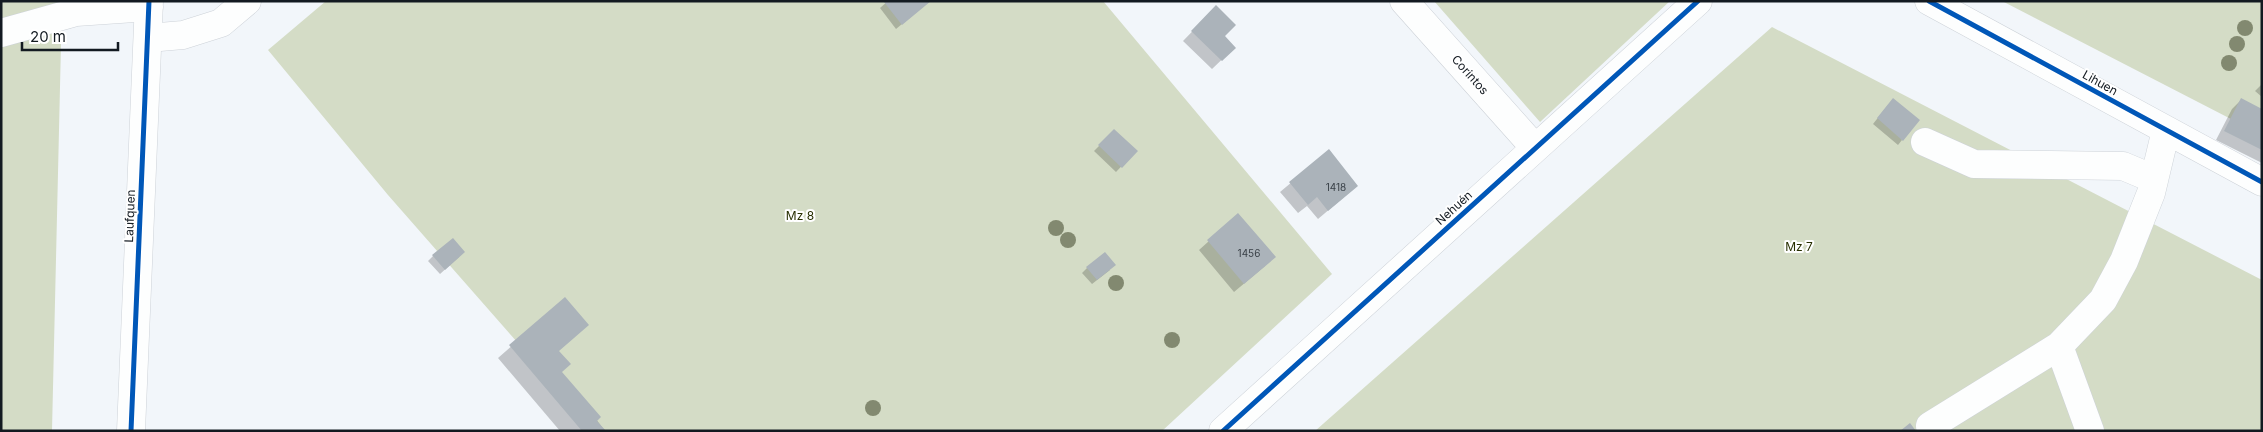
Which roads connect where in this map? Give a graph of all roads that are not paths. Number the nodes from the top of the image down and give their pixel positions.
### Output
1 (247, 1) edge
2 (1404, 1) edge
3 (1698, 1) edge
4 (1929, 1) edge
5 (149, 4) edge
6 (1, 33) edge
7 (148, 38) junction
8 (2166, 130) junction
9 (1925, 142) dead end
10 (1535, 148) junction
11 (2154, 179) junction
12 (2262, 182) edge
13 (2059, 346) junction
14 (1930, 426) dead end
15 (131, 431) edge
16 (1223, 431) edge
17 (2090, 431) edge

1 - 7 street
2 - 10 street, Corintos
3 - 10 street, Nehuén
4 - 8 street, Lihuen
5 - 6 street
5 - 7 street, Laufquen
7 - 15 street, Laufquen
8 - 11 street
8 - 12 street, Lihuen
9 - 11 street
10 - 16 street, Nehuén
11 - 13 street
13 - 14 street
13 - 17 street

